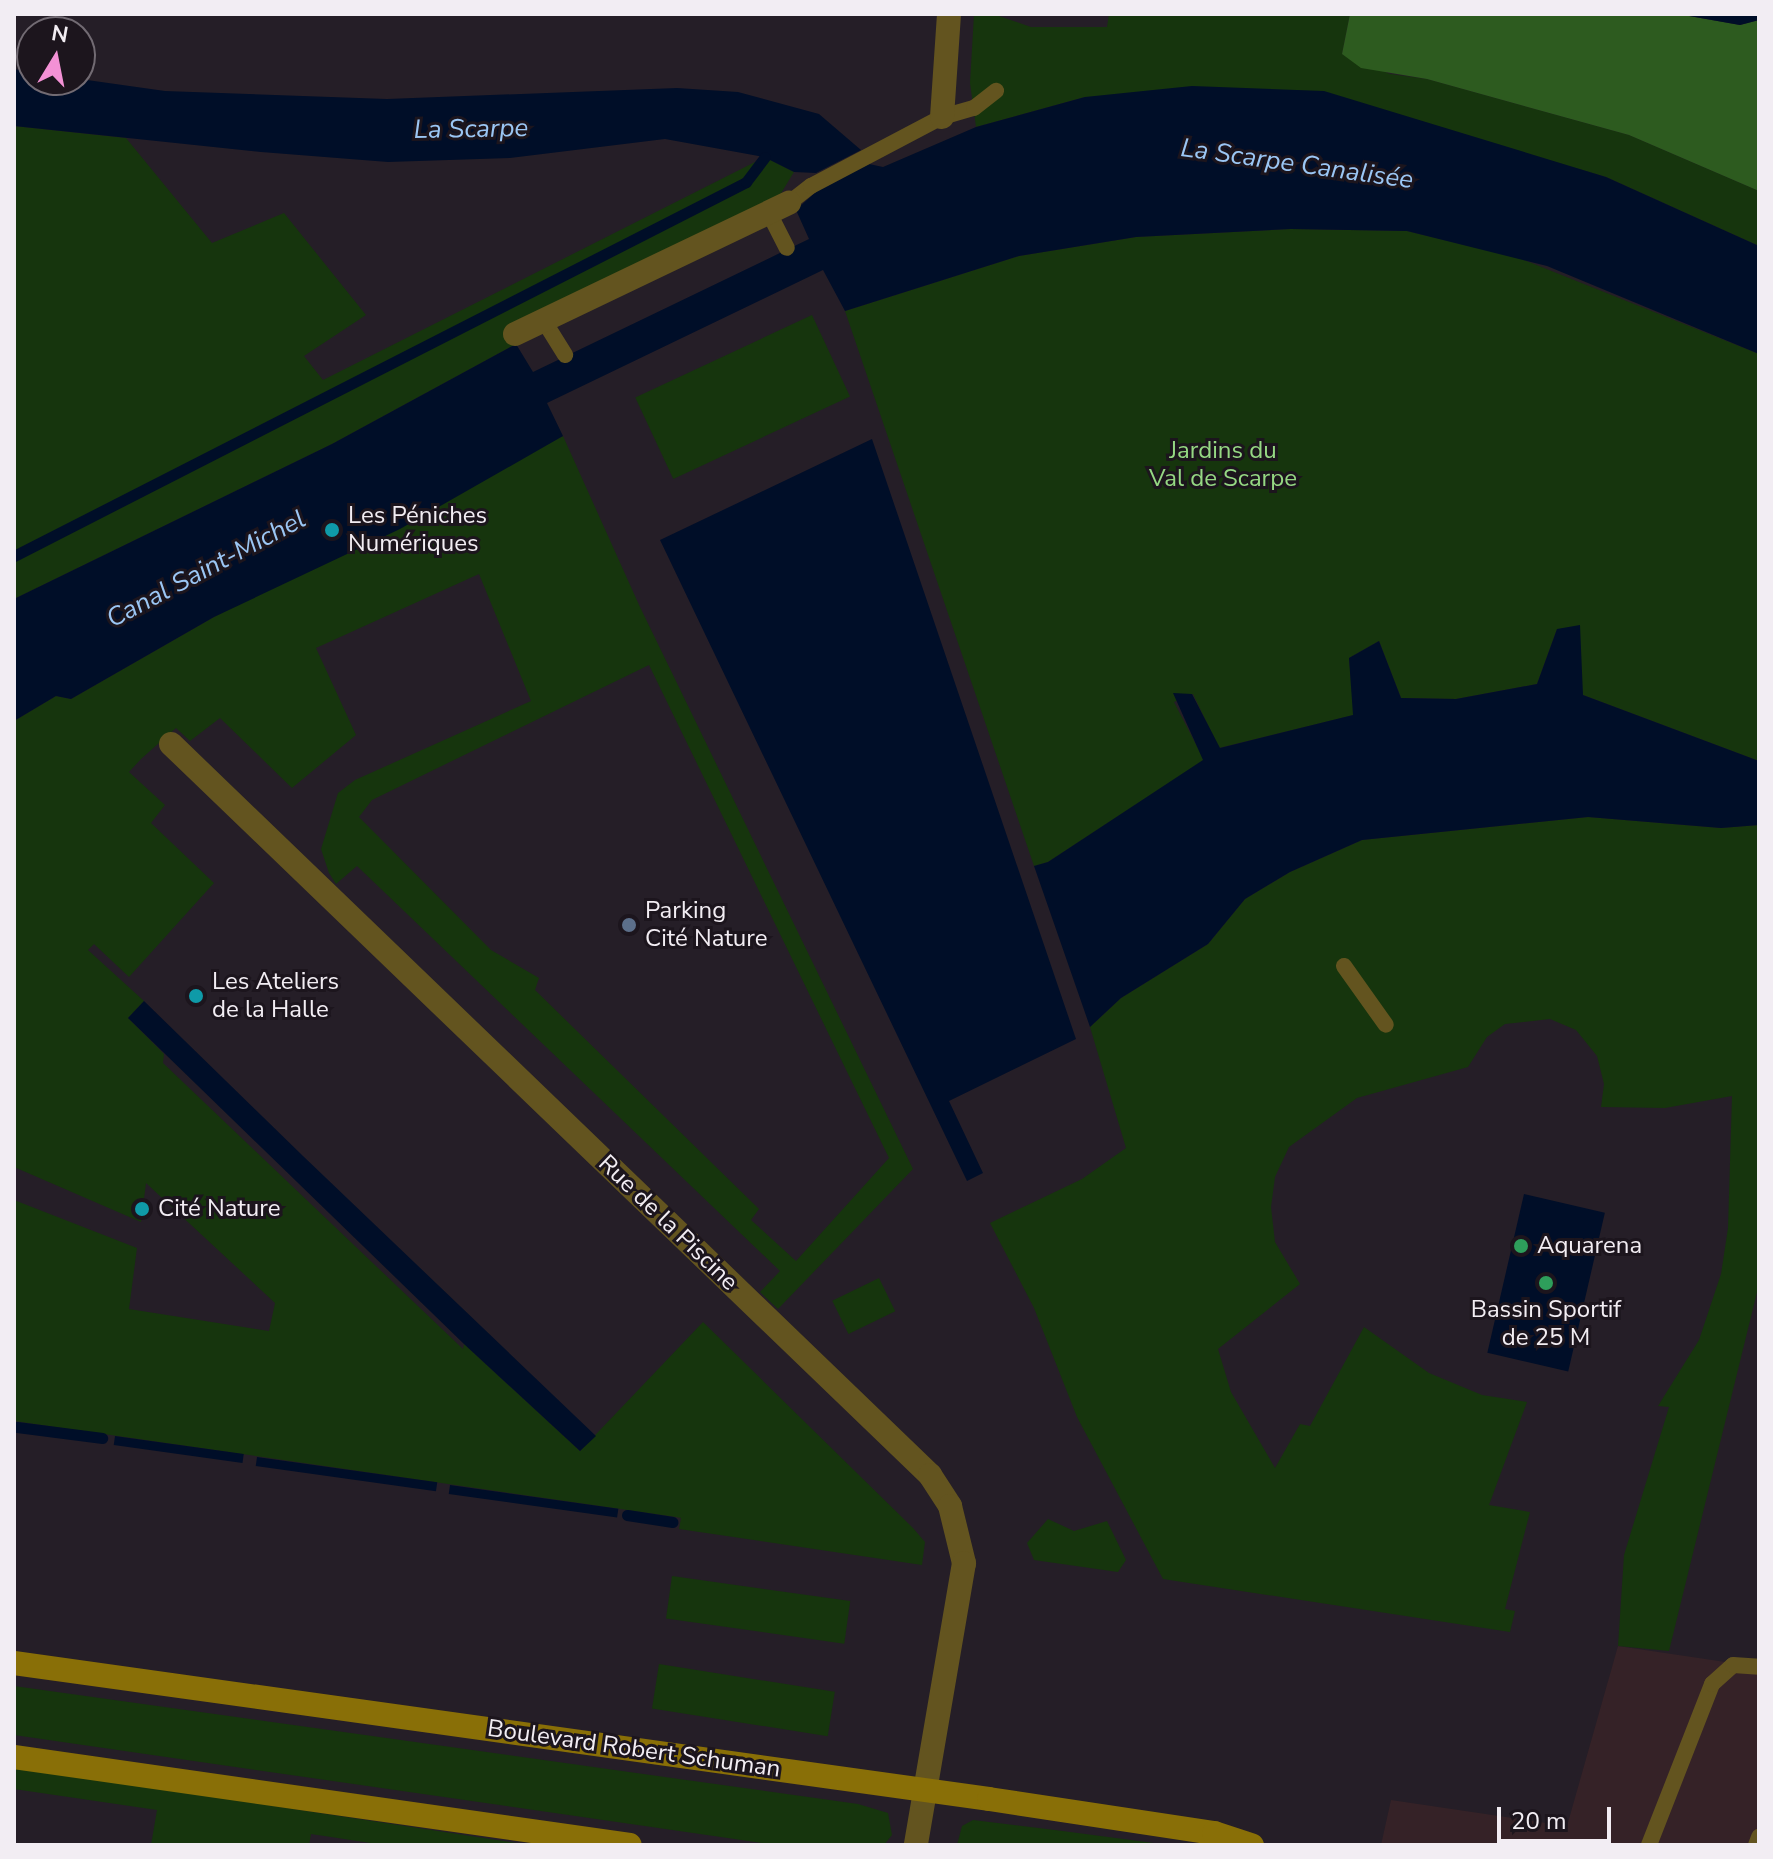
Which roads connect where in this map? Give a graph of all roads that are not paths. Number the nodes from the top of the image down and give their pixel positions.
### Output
1 (949, 14) edge
2 (996, 91) dead end
3 (942, 117) junction
4 (779, 208) junction
5 (787, 248) dead end
6 (544, 321) junction
7 (506, 333) dead end
8 (565, 355) dead end
9 (171, 744) dead end
10 (1344, 966) dead end
11 (1386, 1025) dead end
12 (14, 1663) edge
13 (1759, 1667) edge
14 (14, 1757) edge
15 (927, 1790) junction
16 (1759, 1837) edge
17 (630, 1845) edge
18 (916, 1845) edge
19 (1252, 1845) edge
20 (1649, 1845) edge
21 (1756, 1845) edge

1 - 3 street
2 - 3 lane
3 - 4 lane
4 - 5 lane
4 - 6 street
6 - 7 street
6 - 8 lane
9 - 15 street, Rue de la Piscine
10 - 11 lane
12 - 15 main road, Boulevard Robert Schuman
13 - 20 lane
14 - 17 main road
15 - 18 street, Rue de la Piscine
15 - 19 main road, Boulevard Robert Schuman
16 - 21 lane

